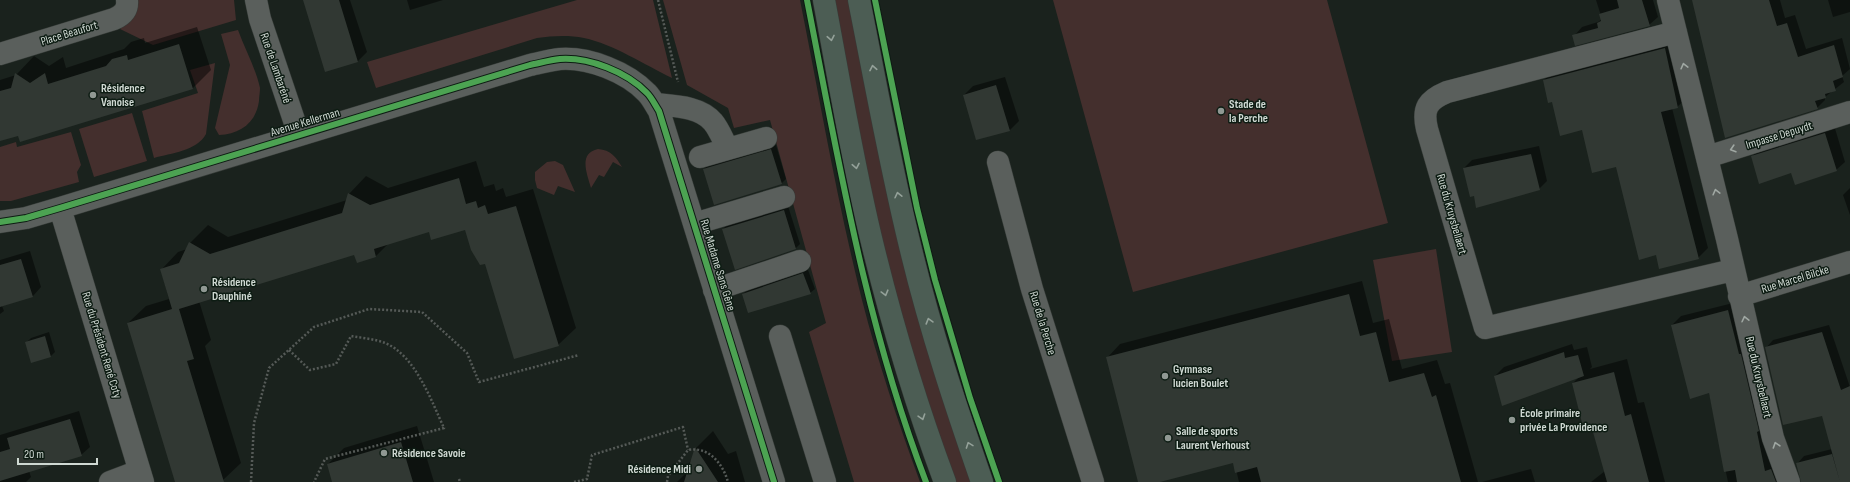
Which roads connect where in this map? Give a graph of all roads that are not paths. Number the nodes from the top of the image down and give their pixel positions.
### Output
1 (128, 0) edge
2 (256, 0) edge
3 (824, 0) edge
4 (860, 0) edge
5 (1668, 0) edge
6 (1676, 32) junction
7 (0, 54) edge
8 (616, 72) joint
9 (655, 104) junction
10 (1850, 112) edge
11 (299, 135) junction
12 (766, 138) dead end
13 (728, 149) junction
14 (700, 157) dead end
15 (1707, 157) junction
16 (998, 162) dead end
17 (784, 197) dead end
18 (60, 208) junction
19 (0, 222) edge
20 (694, 224) junction
21 (800, 261) dead end
22 (1850, 262) edge
23 (1734, 270) junction
24 (714, 290) junction
25 (1739, 296) junction
26 (780, 336) dead end
27 (141, 477) edge
28 (110, 482) edge
29 (774, 482) edge
30 (825, 482) edge
31 (945, 482) edge
32 (982, 482) edge
33 (1093, 482) edge
34 (1789, 482) edge

1 - 7 street, Place Beaufort
2 - 11 street, Rue de Lambaréné
3 -> 31 main road
32 -> 4 main road
5 - 6 street, Rue du Kruysbellaert
15 -> 6 street, Rue du Kruysbellaert
6 - 23 street, Rue du Kruysbellaert
8 - 9 street, Rue Madame Sans Gêne
8 - 11 street, Avenue Kellerman
9 - 13 street
9 - 20 street, Rue Madame Sans Gêne
10 -> 15 street, Impasse Depuydt
11 - 18 street, Avenue Kellerman
12 - 13 street
13 - 14 street
23 -> 15 street, Rue du Kruysbellaert
16 - 33 street, Rue de la Perche
17 - 20 street
18 - 19 street, Avenue Kellerman
18 - 27 street, Rue du Président René Coty
20 - 24 street, Rue Madame Sans Gêne
21 - 24 street
22 - 25 street, Rue Marcel Bilcke
23 - 25 street, Rue du Kruysbellaert
24 - 29 street, Rue Madame Sans Gêne
34 -> 25 street, Rue du Kruysbellaert
26 - 30 street
27 - 28 street

